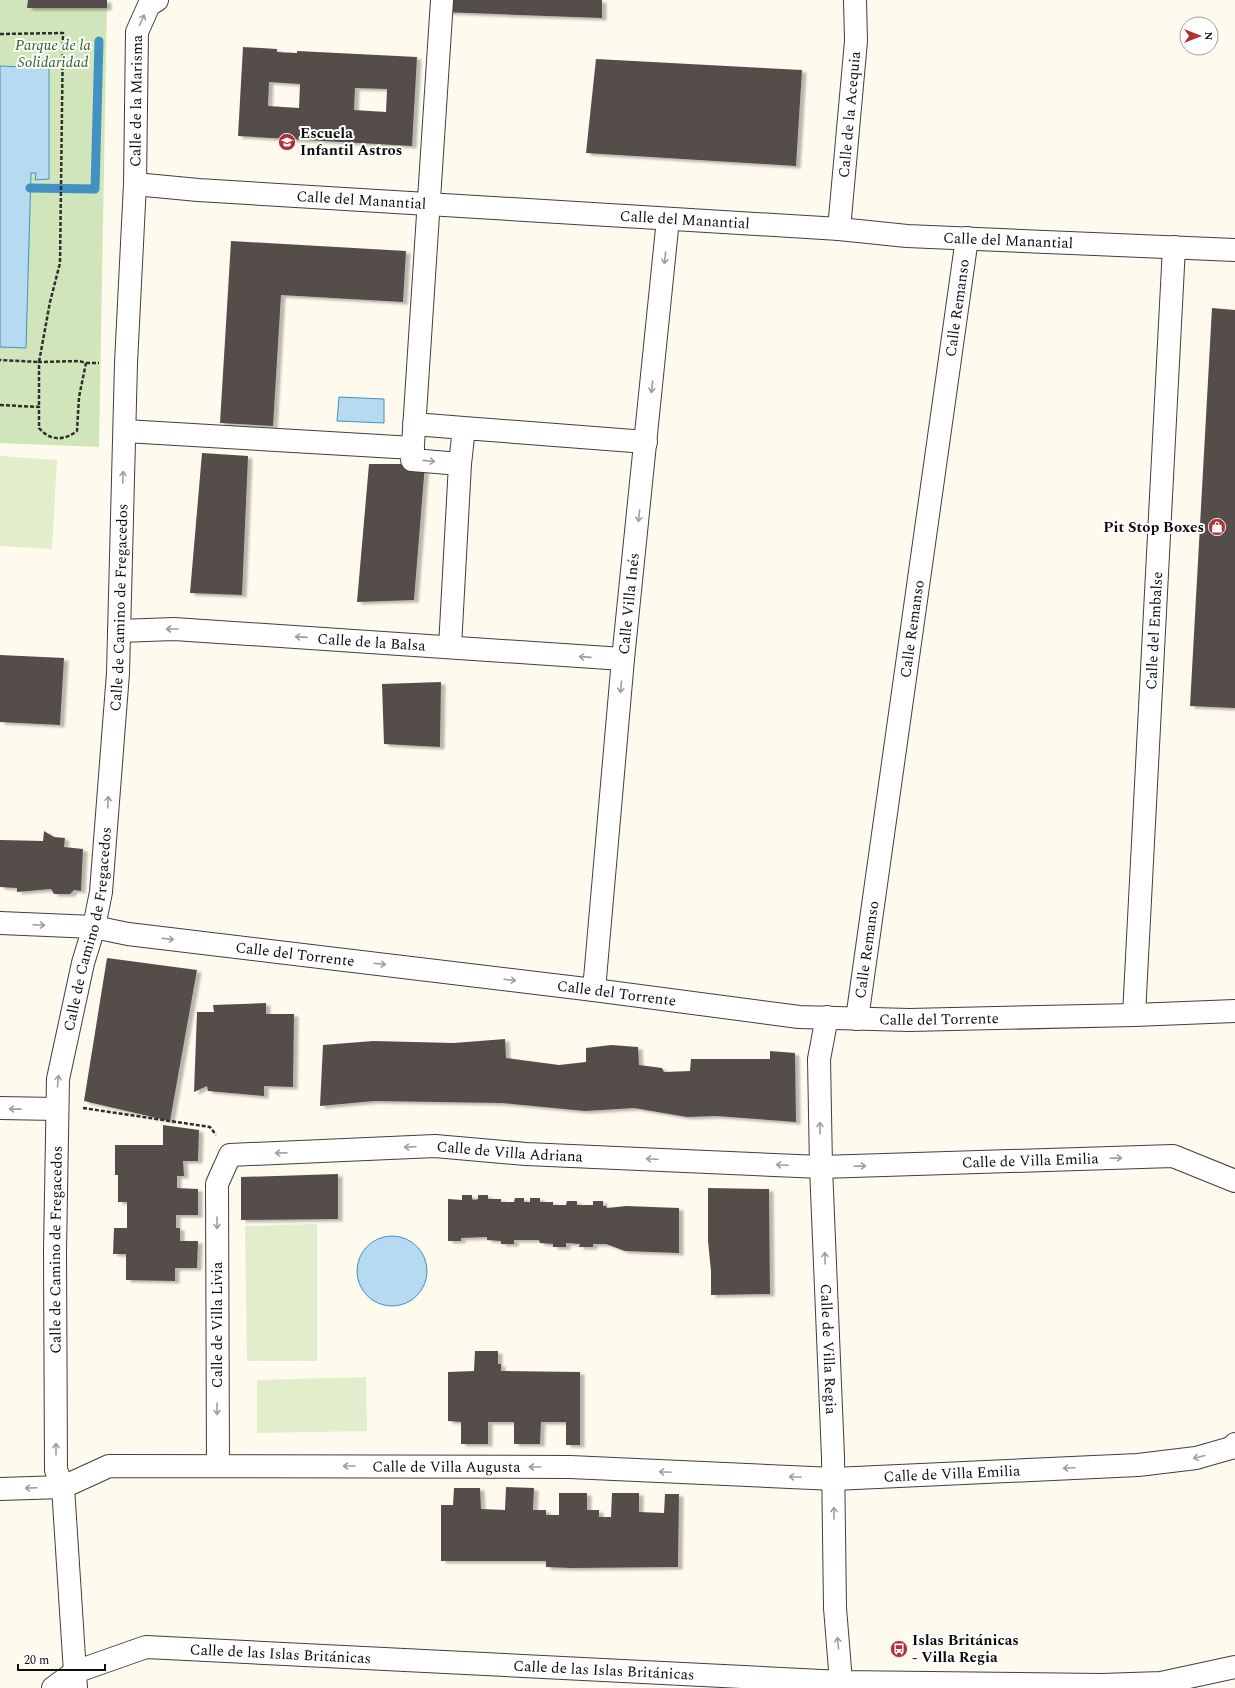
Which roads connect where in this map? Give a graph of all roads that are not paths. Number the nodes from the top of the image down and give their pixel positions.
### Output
1 (157, 0) edge
2 (442, 0) edge
3 (854, 0) edge
4 (135, 184) junction
5 (428, 204) junction
6 (668, 219) junction
7 (839, 229) junction
8 (966, 238) junction
9 (1174, 247) junction
10 (1235, 250) edge
11 (414, 424) junction
12 (464, 428) junction
13 (125, 431) junction
14 (646, 442) junction
15 (412, 448) junction
16 (460, 464) junction
17 (119, 631) junction
18 (450, 648) junction
19 (624, 659) junction
20 (0, 923) edge
21 (94, 927) junction
22 (594, 990) junction
23 (1235, 1010) edge
24 (1134, 1015) junction
25 (827, 1017) junction
26 (857, 1019) junction
27 (0, 1108) edge
28 (57, 1109) junction
29 (821, 1167) junction
30 (1235, 1181) edge
31 (217, 1184) joint
32 (1235, 1444) edge
33 (218, 1465) junction
34 (834, 1479) junction
35 (63, 1487) junction
36 (0, 1489) edge
37 (1235, 1667) edge
38 (75, 1680) edge
39 (841, 1682) junction
40 (758, 1683) edge
41 (53, 1688) edge

4 -> 1 street, Calle de la Marisma
2 - 5 street
3 - 7 street, Calle de la Acequia
4 - 5 street, Calle del Manantial
4 - 13 street, Calle de Camino de Fregacedos
5 - 6 street, Calle del Manantial
5 - 11 street
6 - 7 street, Calle del Manantial
6 -> 14 street, Calle Villa Inés
7 - 8 street, Calle del Manantial
8 - 9 street, Calle del Manantial
8 - 26 street, Calle Remanso
9 - 10 street, Calle del Manantial
9 - 24 street, Calle del Embalse
11 - 12 street
11 - 15 street
12 - 14 street
12 - 16 street
13 - 15 street
17 -> 13 street, Calle de Camino de Fregacedos
14 -> 19 street, Calle Villa Inés
15 -> 16 street
16 - 18 street
18 -> 17 street, Calle de la Balsa
21 -> 17 street, Calle de Camino de Fregacedos
19 -> 18 street, Calle de la Balsa
19 -> 22 street, Calle Villa Inés
20 -> 21 street, Calle del Torrente
21 -> 22 street, Calle del Torrente
28 -> 21 street, Calle de Camino de Fregacedos
22 - 25 street, Calle del Torrente
23 - 24 street, Calle del Torrente
24 - 26 street, Calle del Torrente
25 - 26 street, Calle del Torrente
29 -> 25 street, Calle de Villa Regia
28 -> 27 street
35 -> 28 street, Calle de Camino de Fregacedos
29 -> 30 street, Calle de Villa Emilia
29 -> 31 street, Calle de Villa Adriana
34 -> 29 street, Calle de Villa Regia
31 -> 33 street, Calle de Villa Livia
32 -> 34 street, Calle de Villa Emilia
34 -> 33 street, Calle de Villa Augusta
33 - 35 street, Calle de Villa Augusta
39 -> 34 street, Calle de Villa Regia
35 -> 36 street
35 - 38 street, Calle de Camino de Fregacedos
37 - 39 street, Calle de las Islas Británicas
38 - 40 street, Calle de las Islas Británicas
38 - 41 street, Calle de las Islas Británicas
39 - 40 street, Calle de las Islas Británicas

